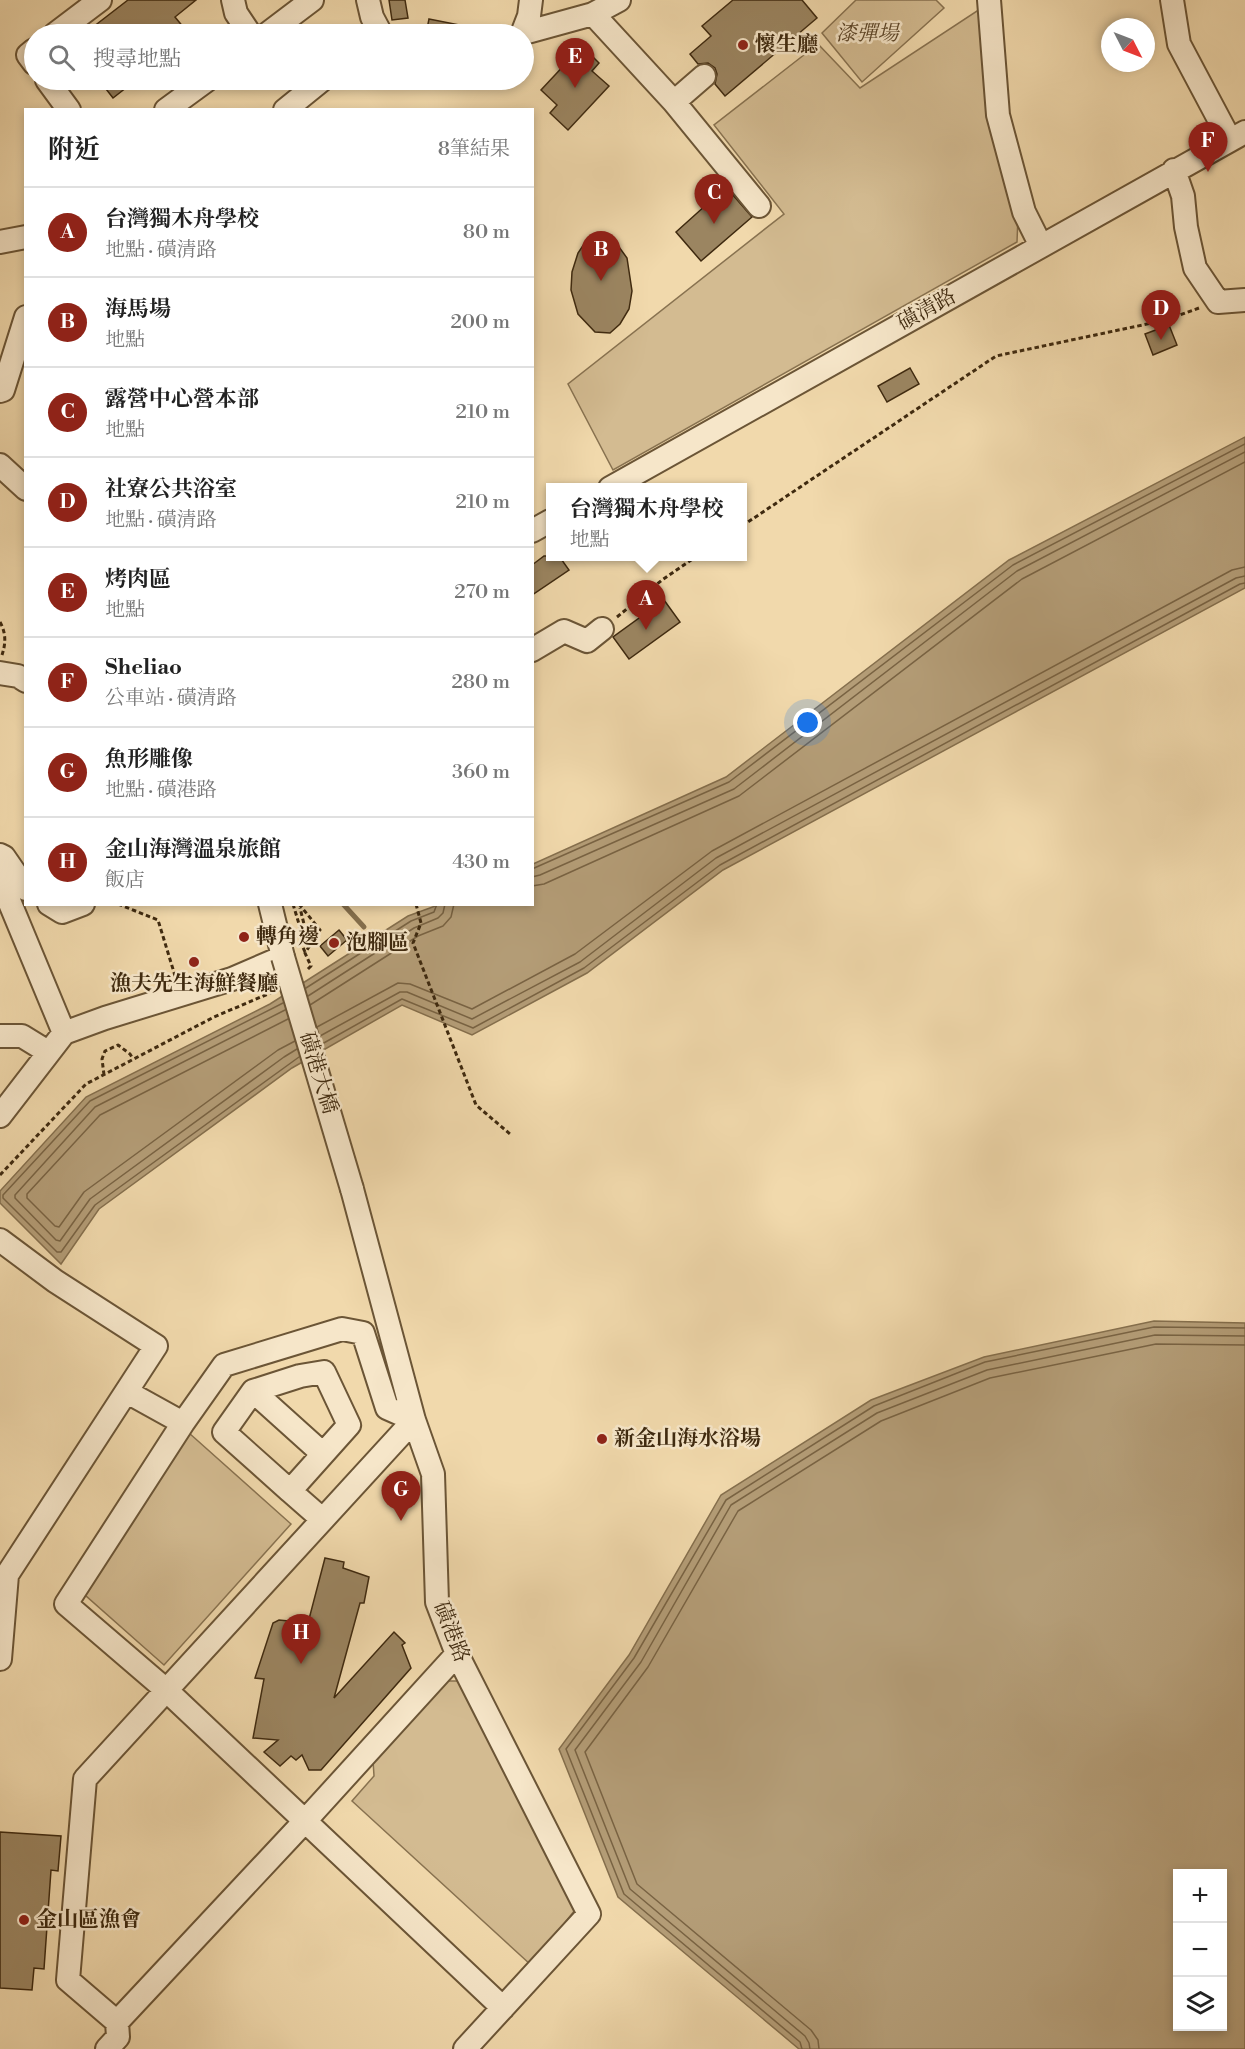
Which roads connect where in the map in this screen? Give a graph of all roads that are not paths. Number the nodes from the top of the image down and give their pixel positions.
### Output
1 (100, 0) edge
2 (233, 0) edge
3 (312, 0) edge
4 (368, 0) edge
5 (531, 0) edge
6 (619, 0) edge
7 (990, 0) edge
8 (1172, 0) edge
9 (593, 14) junction
10 (68, 24) edge
11 (243, 24) edge
12 (280, 24) edge
13 (375, 24) edge
14 (526, 24) edge
15 (534, 31) edge
16 (704, 76) dead end
17 (54, 90) edge
18 (193, 90) edge
19 (310, 90) edge
20 (675, 102) junction
21 (68, 108) edge
22 (169, 108) edge
23 (287, 108) edge
24 (1238, 136) edge
25 (1174, 170) junction
26 (759, 206) dead end
27 (24, 237) edge
28 (0, 242) edge
29 (1041, 246) junction
30 (1245, 300) edge
31 (24, 322) edge
32 (0, 391) edge
33 (0, 465) edge
34 (619, 483) edge
35 (24, 487) edge
36 (602, 629) road end
37 (534, 649) edge
38 (0, 673) edge
39 (24, 680) edge
40 (0, 855) edge
41 (0, 879) edge
42 (24, 885) edge
43 (52, 906) edge
44 (78, 906) edge
45 (271, 906) edge
46 (294, 955) junction
47 (64, 1033) junction
48 (0, 1036) edge
49 (48, 1052) junction
50 (0, 1116) edge
51 (352, 1189) joint
52 (0, 1240) edge
53 (253, 1391) junction
54 (127, 1392) junction
55 (414, 1420) junction
56 (183, 1423) junction
57 (323, 1454) junction
58 (290, 1491) junction
59 (322, 1519) junction
60 (457, 1654) junction
61 (0, 1659) edge
62 (165, 1689) junction
63 (305, 1821) junction
64 (503, 2008) junction
65 (117, 2022) junction
66 (107, 2049) edge
67 (465, 2049) edge

1 - 10 street
2 - 11 street
3 - 12 street
4 - 13 street
5 - 14 street
6 - 9 street
7 - 29 street
8 - 24 street
9 - 15 street
9 - 20 street
16 - 20 street
17 - 21 street
18 - 22 street
19 - 23 street
20 - 26 street
24 - 25 street, 磺清路
25 - 29 street, 磺清路
25 - 30 street
27 - 28 street
29 - 34 street, 磺清路
31 - 32 street
33 - 35 street
36 - 37 street
38 - 39 street
40 - 42 street
41 - 47 street
43 - 44 street
45 - 46 street
46 - 47 street
46 - 51 street, 磺港大橋, bridge
47 - 49 street
48 - 49 street
49 - 50 street
51 - 55 street, 磺港路
52 - 54 street
53 - 57 street
53 - 57 street
53 - 58 street
54 - 56 street
54 - 61 street
55 - 56 street
55 - 59 street
55 - 60 street, 磺港路
56 - 62 street
57 - 58 street
58 - 59 street
59 - 62 street
60 - 63 street
60 - 64 street, 磺港路
62 - 63 street
62 - 65 street
63 - 64 street
63 - 65 street
64 - 67 street
65 - 66 street

